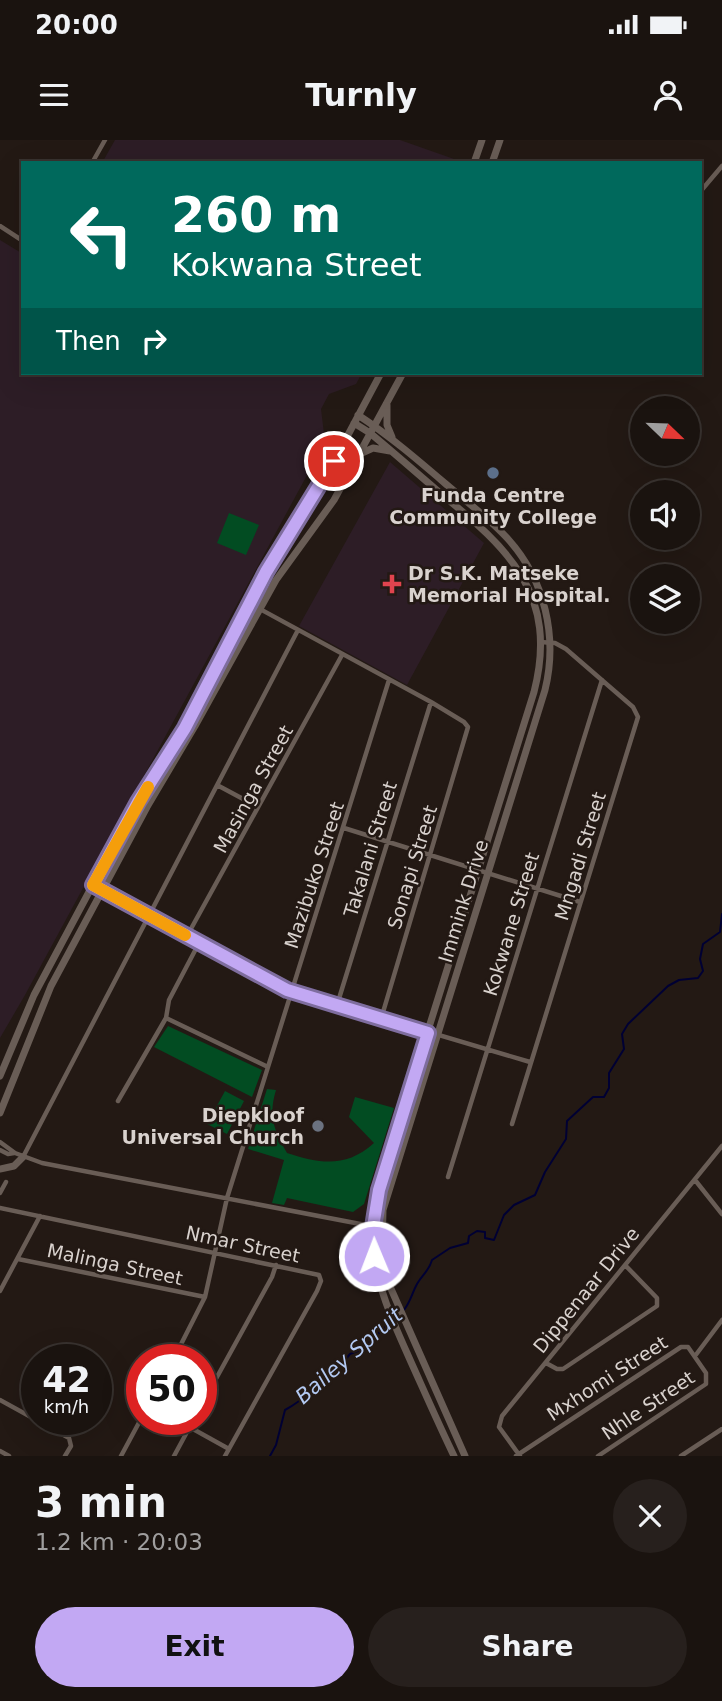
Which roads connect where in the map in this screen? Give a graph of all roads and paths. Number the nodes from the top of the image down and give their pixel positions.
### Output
1 (105, 140) edge
2 (500, 140) edge
3 (481, 141) edge
4 (93, 161) edge
5 (475, 161) edge
6 (493, 161) edge
7 (722, 166) edge
8 (702, 190) edge
9 (0, 226) edge
10 (21, 240) edge
11 (380, 375) edge
12 (402, 375) edge
13 (388, 401) junction
14 (356, 419) junction
15 (372, 430) junction
16 (396, 442) junction
17 (391, 451) junction
18 (356, 458) junction
19 (249, 603) junction
20 (259, 609) junction
21 (298, 630) junction
22 (541, 642) junction
23 (550, 642) junction
24 (343, 655) junction
25 (389, 680) junction
26 (602, 680) junction
27 (431, 702) junction
28 (217, 785) junction
29 (258, 807) junction
30 (344, 828) junction
31 (387, 842) junction
32 (430, 855) junction
33 (479, 870) junction
34 (488, 873) junction
35 (93, 885) junction
36 (537, 889) junction
37 (103, 891) junction
38 (580, 902) junction
39 (148, 915) junction
40 (71, 926) junction
41 (187, 936) junction
42 (199, 943) junction
43 (292, 991) junction
44 (337, 1005) junction
45 (166, 1018) junction
46 (381, 1019) junction
47 (428, 1033) junction
48 (438, 1036) junction
49 (487, 1051) junction
50 (530, 1062) junction
51 (268, 1067) junction
52 (0, 1076) edge
53 (118, 1101) dead end
54 (0, 1113) edge
55 (512, 1124) dead end
56 (0, 1142) edge
57 (722, 1146) edge
58 (0, 1150) edge
59 (15, 1153) junction
60 (23, 1157) junction
61 (0, 1169) edge
62 (448, 1177) dead end
63 (695, 1180) junction
64 (6, 1182) dead end
65 (0, 1193) edge
66 (227, 1198) junction
67 (0, 1208) edge
68 (722, 1214) edge
69 (40, 1216) junction
70 (377, 1227) junction
71 (215, 1252) junction
72 (18, 1259) junction
73 (276, 1265) junction
74 (625, 1265) junction
75 (0, 1291) edge
76 (205, 1297) junction
77 (722, 1320) edge
78 (181, 1344) edge
79 (695, 1356) junction
80 (546, 1363) junction
81 (706, 1373) joint
82 (217, 1377) edge
83 (0, 1399) edge
84 (722, 1429) edge
85 (133, 1435) edge
86 (185, 1435) edge
87 (204, 1435) edge
88 (229, 1448) junction
89 (0, 1451) edge
90 (518, 1455) edge
91 (9, 1456) edge
92 (65, 1456) edge
93 (121, 1456) edge
94 (174, 1456) edge
95 (225, 1456) edge
96 (454, 1456) edge
97 (465, 1456) edge
98 (598, 1456) edge
99 (681, 1456) edge

1 - 4 street
2 - 6 main road
3 - 5 main road
7 - 8 street
9 - 10 street
11 - 14 main road
12 - 13 main road
13 - 15 main road
13 - 16 main road
14 - 15 main road
14 - 19 main road
15 - 16 main road, Immink Drive
15 - 17 main road
15 - 18 main road
16 - 23 main road, Immink Drive
17 - 18 main road
17 - 22 main road, Immink Drive
18 - 20 main road
19 - 20 street
19 - 35 main road
20 - 21 street
20 - 37 main road
21 - 24 street
21 - 28 street
22 - 23 street
22 - 33 main road, Immink Drive
23 - 26 street, Mngadi Street
23 - 34 main road, Immink Drive
24 - 25 street
24 - 29 street, Masinga Street
25 - 27 street
25 - 30 street, Mazibuko Street
26 - 36 street, Kokwane Street
26 - 38 street, Mngadi Street
27 - 31 street, Takalani Street
27 - 32 street, Sonapi Street
28 - 29 street
28 - 39 street
29 - 41 street, Masinga Street
30 - 31 street
30 - 43 street, Mazibuko Street
31 - 32 street
31 - 44 street, Takalani Street
32 - 33 street
32 - 46 street, Sonapi Street
33 - 34 street
33 - 47 main road, Immink Drive
34 - 36 street
34 - 48 main road, Immink Drive
35 - 37 street
35 - 40 main road
36 - 38 street
36 - 49 street, Kokwane Street
37 - 39 street
37 - 40 main road
37 - 54 main road
38 - 50 street, Mngadi Street
39 - 41 street
39 - 60 street
40 - 52 main road
41 - 42 street
42 - 43 street
42 - 45 street
43 - 44 street
43 - 51 street, Mazibuko Street
44 - 46 street
45 - 51 street
45 - 53 street
46 - 47 street
47 - 48 street
47 - 70 main road, Immink Drive
48 - 49 street
48 - 70 main road, Immink Drive
49 - 50 street
49 - 62 street, Kokwane Street
50 - 55 street, Mngadi Street
51 - 66 street, Mazibuko Street
56 - 59 street
57 - 63 street, Dippenaar Drive
58 - 59 street
59 - 60 street
60 - 61 main road
60 - 66 street
63 - 68 street
63 - 74 street, Dippenaar Drive
64 - 65 street
66 - 70 street
66 - 71 street, Mazibuko Street
67 - 69 street, Nmar Street
69 - 71 street, Nmar Street
69 - 72 street
70 - 96 main road, Immink Drive
70 - 97 main road, Immink Drive
71 - 73 street, Nmar Street
71 - 76 street, Mazibuko Street
72 - 75 street
72 - 76 street, Malinga Street
73 - 82 street
73 - 88 street, Nmar Street
74 - 80 street, Dippenaar Drive
74 - 80 street
76 - 78 street, Mazibuko Street
77 - 79 street
79 - 81 street, Mxhomi Street
79 - 90 street, Mxhomi Street
80 - 90 street, Dippenaar Drive
81 - 98 street, Nhle Street
83 - 92 street
84 - 99 street
85 - 93 street
86 - 94 street
87 - 88 street
88 - 95 street, Nmar Street
89 - 91 street

